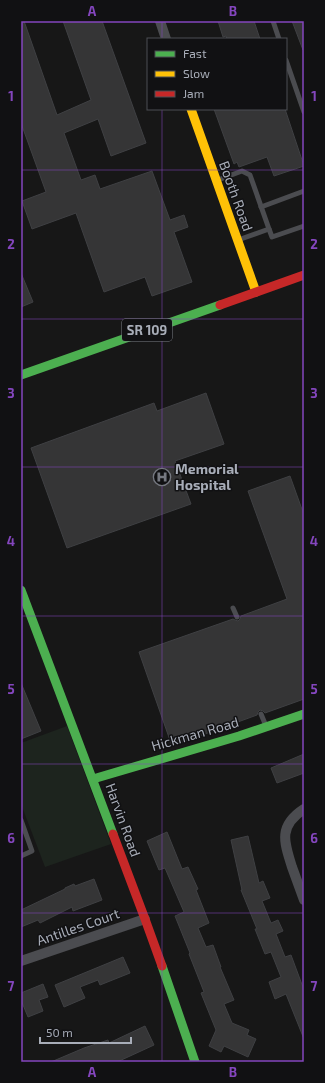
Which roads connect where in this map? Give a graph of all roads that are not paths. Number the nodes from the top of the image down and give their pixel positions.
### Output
1 (160, 21) edge
2 (272, 21) edge
3 (166, 38) edge
4 (279, 38) edge
5 (287, 63) edge
6 (191, 110) edge
7 (304, 112) edge
8 (216, 181) junction
9 (304, 191) edge
10 (261, 206) junction
11 (304, 226) edge
12 (269, 229) junction
13 (238, 241) junction
14 (304, 275) edge
15 (256, 292) junction
16 (21, 376) edge
17 (21, 590) edge
18 (233, 608) dead end
19 (237, 617) dead end
20 (261, 714) dead end
21 (304, 714) edge
22 (266, 727) junction
23 (93, 779) junction
24 (304, 809) edge
25 (21, 820) edge
26 (21, 856) edge
27 (304, 900) edge
28 (145, 919) junction
29 (21, 961) edge
30 (195, 1062) edge

1 - 3 street
2 - 4 lane
5 - 7 lane
6 - 8 street, Booth Road
8 - 10 lane
8 - 13 street, Booth Road
9 - 10 lane
10 - 12 lane
11 - 12 lane
12 - 13 lane
13 - 15 street, Booth Road
14 - 15 street, SR 109
15 - 16 street, SR 109
17 - 23 street, Harvin Road
18 - 19 lane
20 - 22 lane
21 - 22 street, Hickman Road
22 - 23 street, Hickman Road
23 - 28 street, Harvin Road
24 - 27 street
25 - 26 lane
28 - 29 street, Antilles Court
28 - 30 street, Harvin Road

